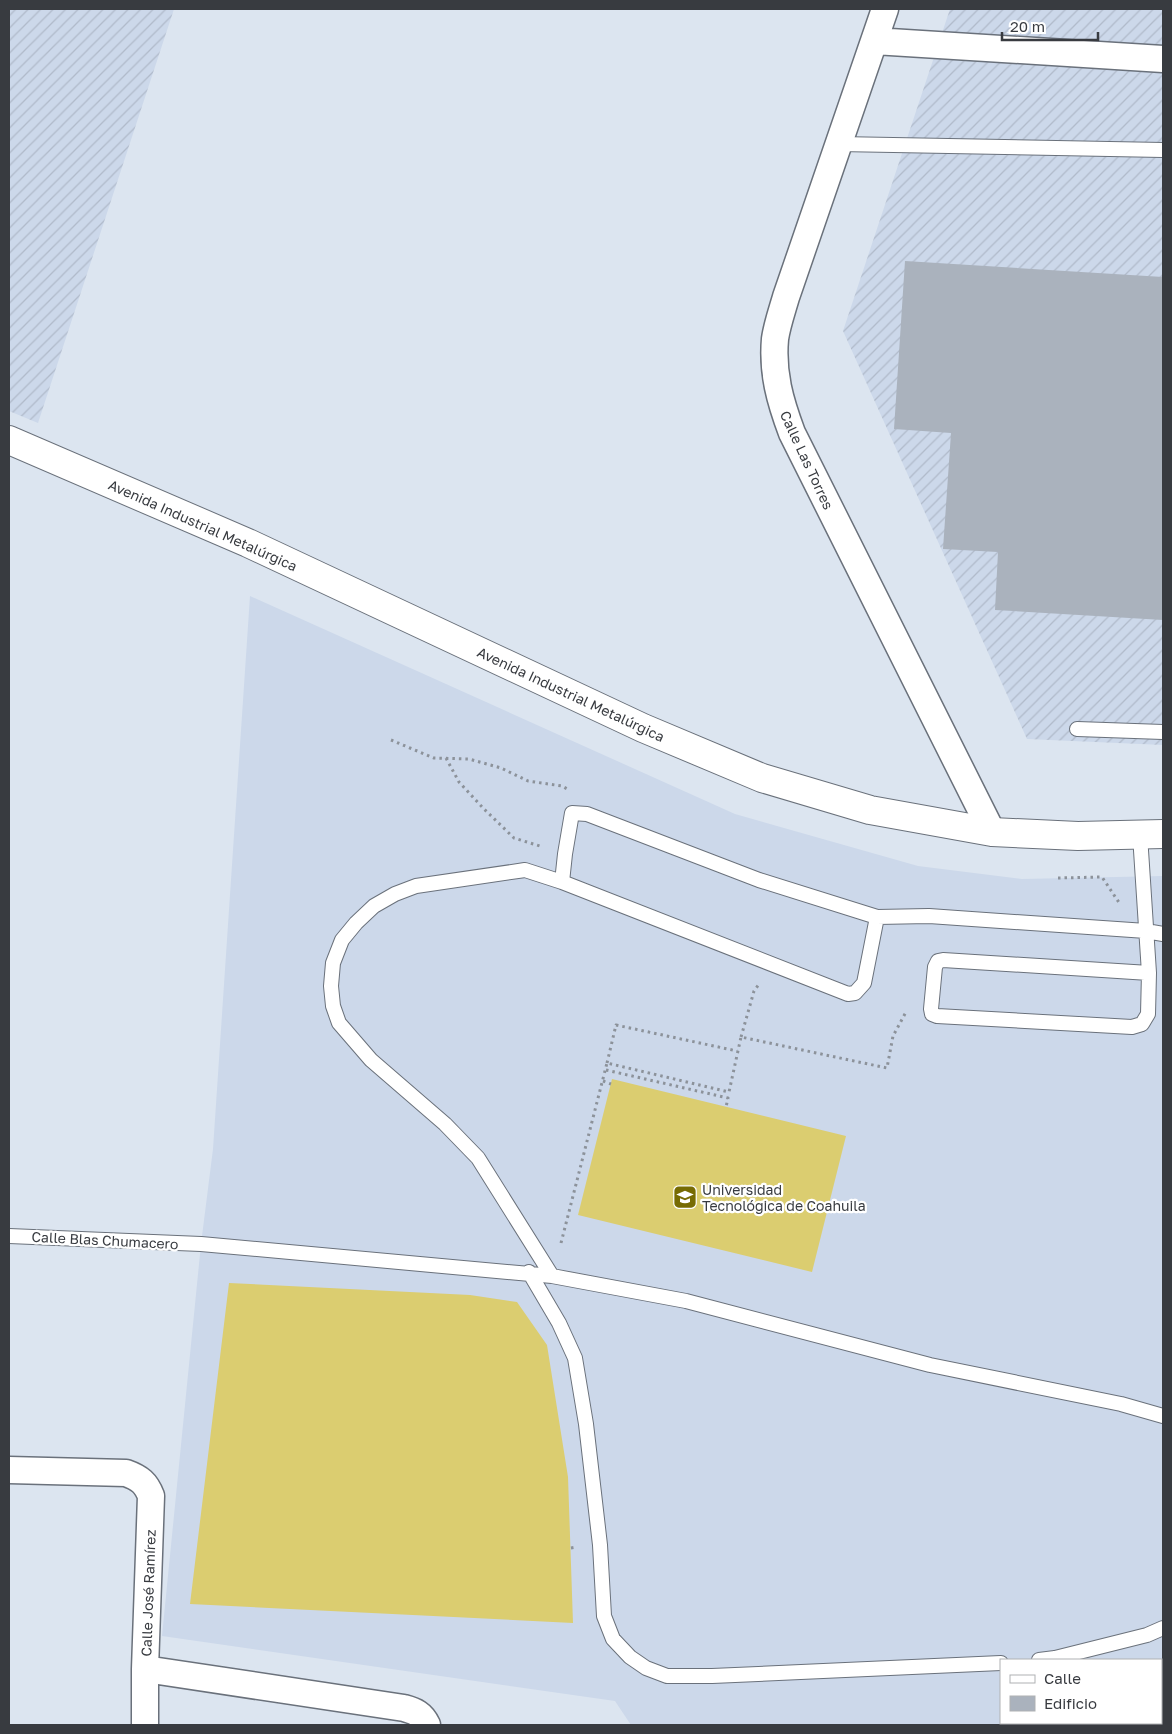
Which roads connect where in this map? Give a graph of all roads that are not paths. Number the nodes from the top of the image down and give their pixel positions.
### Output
1 (885, 9) edge
2 (874, 41) junction
3 (1163, 60) edge
4 (838, 144) junction
5 (1163, 150) edge
6 (9, 440) edge
7 (1077, 729) dead end
8 (1163, 732) edge
9 (992, 832) junction
10 (1152, 835) edge
11 (562, 882) junction
12 (878, 917) junction
13 (1141, 931) junction
14 (1163, 934) edge
15 (1149, 973) junction
16 (9, 1236) edge
17 (529, 1272) junction
18 (552, 1276) junction
19 (1163, 1416) edge
20 (9, 1470) edge
21 (1163, 1628) edge
22 (1047, 1659) edge
23 (1000, 1663) edge
24 (145, 1669) junction
25 (425, 1722) edge
26 (145, 1725) edge

1 - 2 street, Calle Las Torres
2 - 3 street
2 - 4 street, Calle Las Torres
4 - 5 lane
4 - 9 street, Calle Las Torres
6 - 9 street, Avenida Industrial Metalúrgica
7 - 8 lane
9 - 10 street, Avenida Industrial Metalúrgica
10 - 13 lane
11 - 12 lane
11 - 12 lane
11 - 18 lane
12 - 13 lane
13 - 14 lane
13 - 15 lane
15 - 15 lane
16 - 17 lane, Calle Blas Chumacero
17 - 18 lane, Calle Blas Chumacero
17 - 23 lane
18 - 19 lane, Calle Blas Chumacero
20 - 24 street, Calle José Ramírez
21 - 22 lane
24 - 25 street
24 - 26 street, Calle José Ramírez

